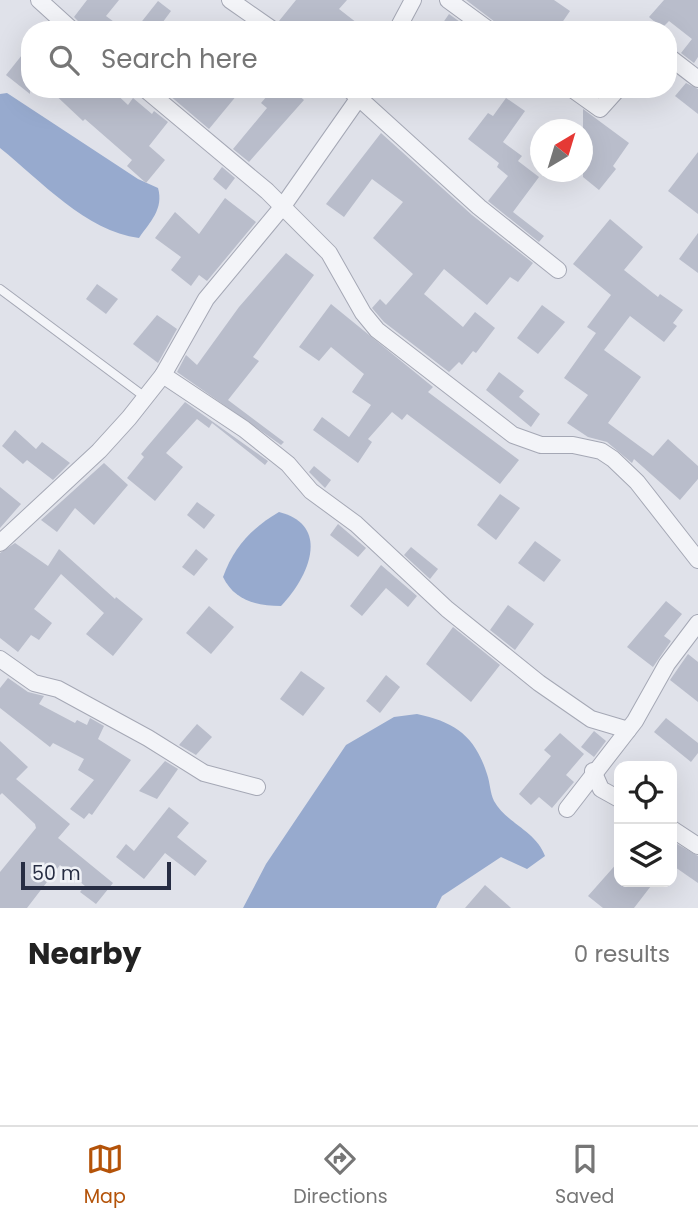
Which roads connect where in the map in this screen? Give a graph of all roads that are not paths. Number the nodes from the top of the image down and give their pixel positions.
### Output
1 (39, 0) edge
2 (230, 0) edge
3 (413, 0) edge
4 (448, 0) edge
5 (62, 21) edge
6 (260, 21) edge
7 (402, 21) edge
8 (477, 21) edge
9 (677, 63) edge
10 (698, 79) edge
11 (156, 98) edge
12 (354, 98) edge
13 (364, 98) edge
14 (585, 98) edge
15 (610, 98) edge
16 (283, 206) junction
17 (558, 270) dead end
18 (0, 289) edge
19 (163, 375) junction
20 (145, 397) junction
21 (0, 543) edge
22 (698, 559) edge
23 (698, 623) edge
24 (0, 659) edge
25 (628, 730) junction
26 (593, 771) junction
27 (257, 788) dead end
28 (614, 796) edge
29 (567, 809) dead end
30 (677, 832) edge
31 (698, 846) edge

1 - 5 street
2 - 6 street
3 - 7 street
4 - 8 street
9 - 10 street
11 - 16 street
12 - 16 street
13 - 17 street
14 - 15 street
16 - 19 street
16 - 22 street
18 - 20 lane
19 - 20 street
19 - 25 street
20 - 21 street
23 - 25 street
24 - 27 street
25 - 26 street
26 - 28 street
26 - 29 street
30 - 31 street

